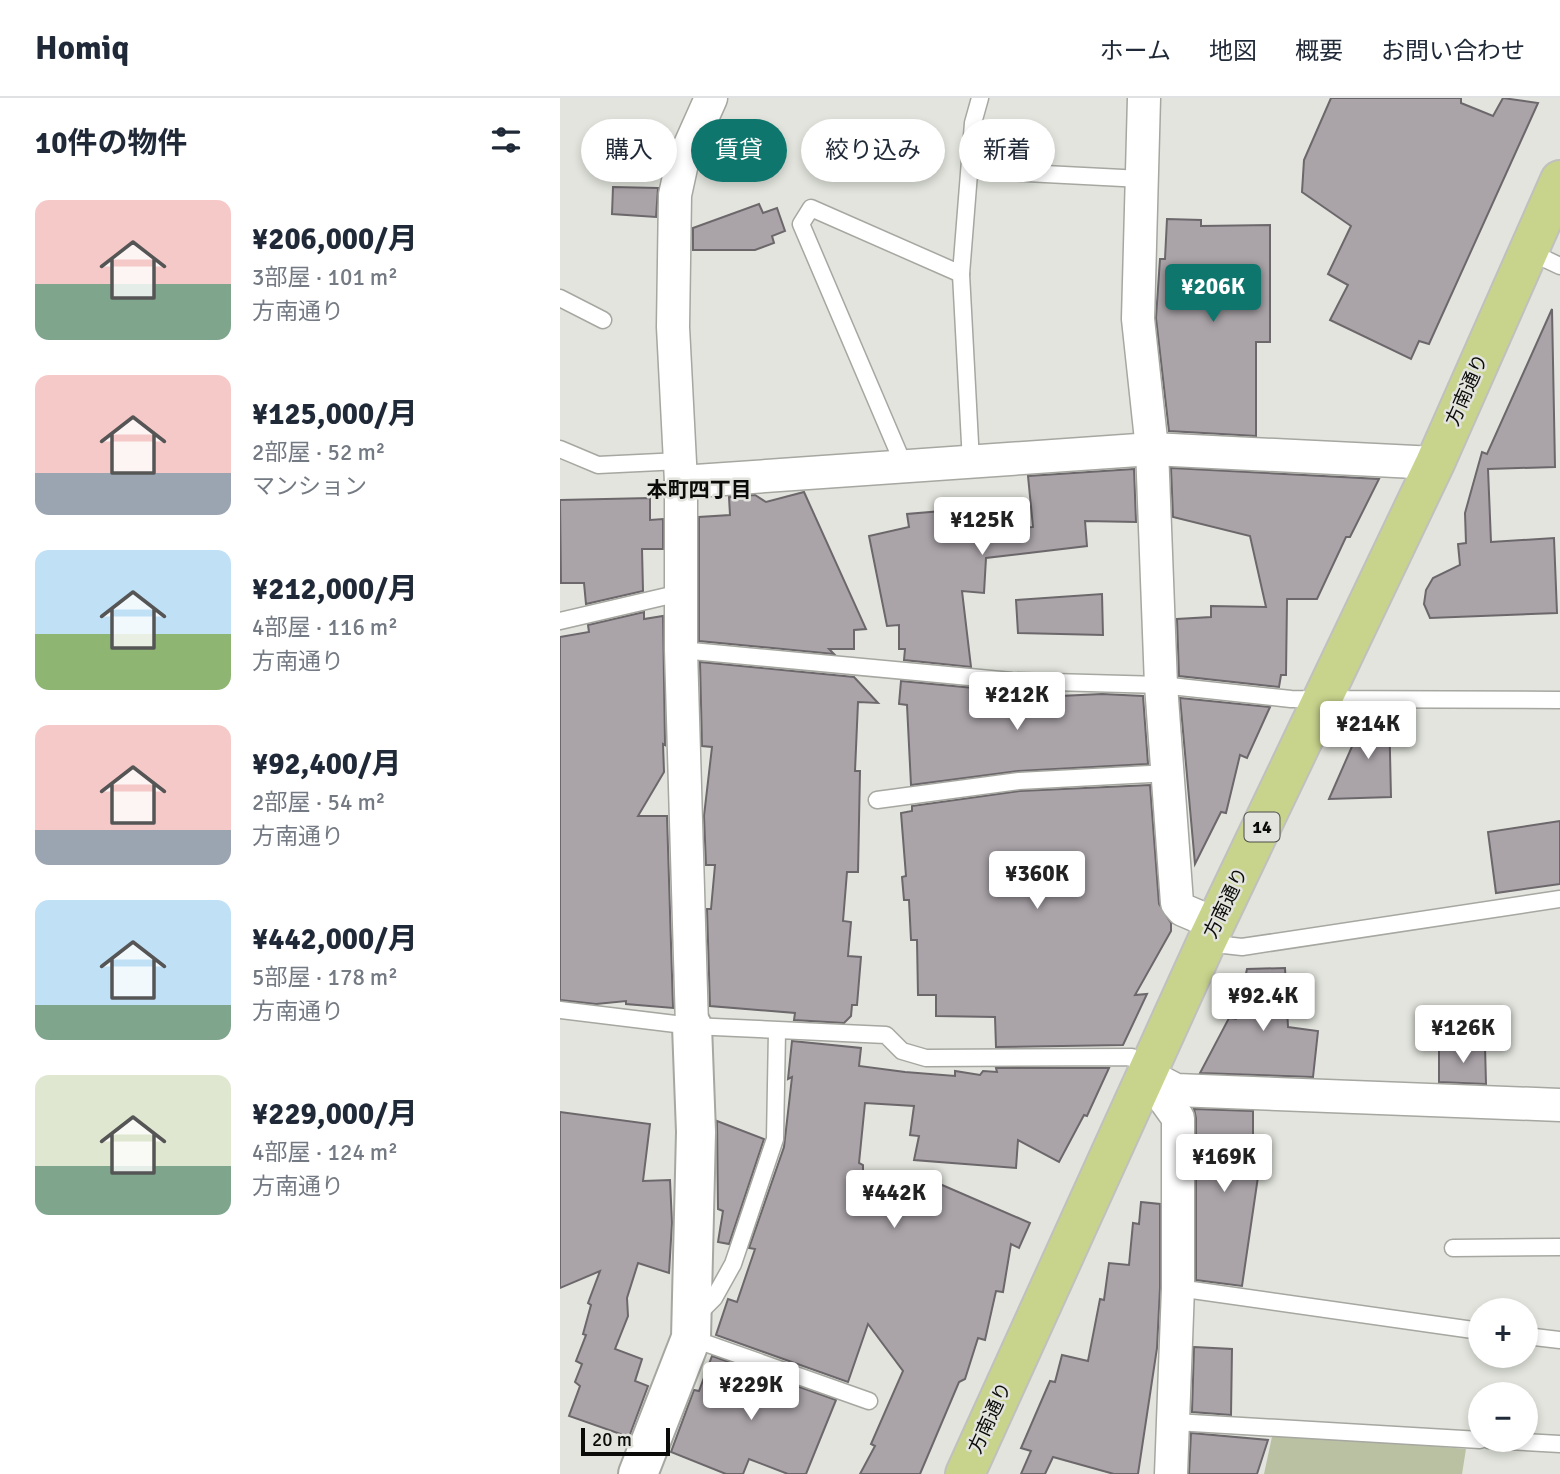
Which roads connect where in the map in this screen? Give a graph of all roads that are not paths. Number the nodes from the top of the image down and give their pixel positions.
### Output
1 (711, 98) edge
2 (980, 98) edge
3 (1144, 98) edge
4 (974, 119) edge
5 (1055, 174) edge
6 (1142, 179) junction
7 (1560, 180) edge
8 (969, 182) edge
9 (1544, 259) edge
10 (961, 274) junction
11 (560, 298) edge
12 (603, 320) dead end
13 (560, 449) edge
14 (1152, 449) junction
15 (971, 463) junction
16 (1435, 463) junction
17 (905, 468) junction
18 (680, 472) junction
19 (680, 593) junction
20 (560, 621) edge
21 (681, 650) junction
22 (1161, 685) junction
23 (1322, 700) junction
24 (1560, 700) edge
25 (1169, 773) junction
26 (877, 800) dead end
27 (1560, 899) edge
28 (1211, 933) junction
29 (560, 1010) edge
30 (692, 1026) junction
31 (777, 1031) junction
32 (1147, 1075) junction
33 (1560, 1105) edge
34 (1560, 1247) edge
35 (1453, 1248) dead end
36 (1178, 1288) junction
37 (691, 1328) junction
38 (1468, 1329) edge
39 (1538, 1337) edge
40 (1560, 1340) edge
41 (869, 1401) dead end
42 (1175, 1422) junction
43 (1468, 1439) edge
44 (1538, 1443) edge
45 (1560, 1444) edge
46 (638, 1474) edge
47 (965, 1474) edge
48 (1171, 1474) edge

1 - 18 street
2 - 4 lane
3 - 6 street
5 - 6 lane
6 - 14 street
7 - 9 main road, 方南通り / 14
8 - 10 lane
9 - 16 main road, 方南通り / 14
10 - 15 lane
10 - 17 lane
11 - 12 lane
13 - 18 lane
14 - 15 street
14 - 16 street
14 - 22 street
15 - 17 street
16 - 23 main road, 方南通り / 14
17 - 18 street
18 - 19 street
19 - 20 lane
19 - 21 street
21 - 22 lane
21 - 30 street
22 - 23 lane
22 - 25 street
23 - 24 lane
23 - 28 main road, 方南通り / 14
25 - 26 lane
25 - 28 street
27 - 28 lane
28 - 32 main road, 方南通り / 14
29 - 30 lane
30 - 31 lane
30 - 37 street
31 - 32 lane
31 - 37 lane
32 - 33 street
32 - 36 street
32 - 47 main road, 方南通り / 14
34 - 35 lane
36 - 38 lane
36 - 42 street
37 - 41 lane
37 - 46 street
39 - 40 lane
42 - 43 lane
42 - 48 street
44 - 45 lane

